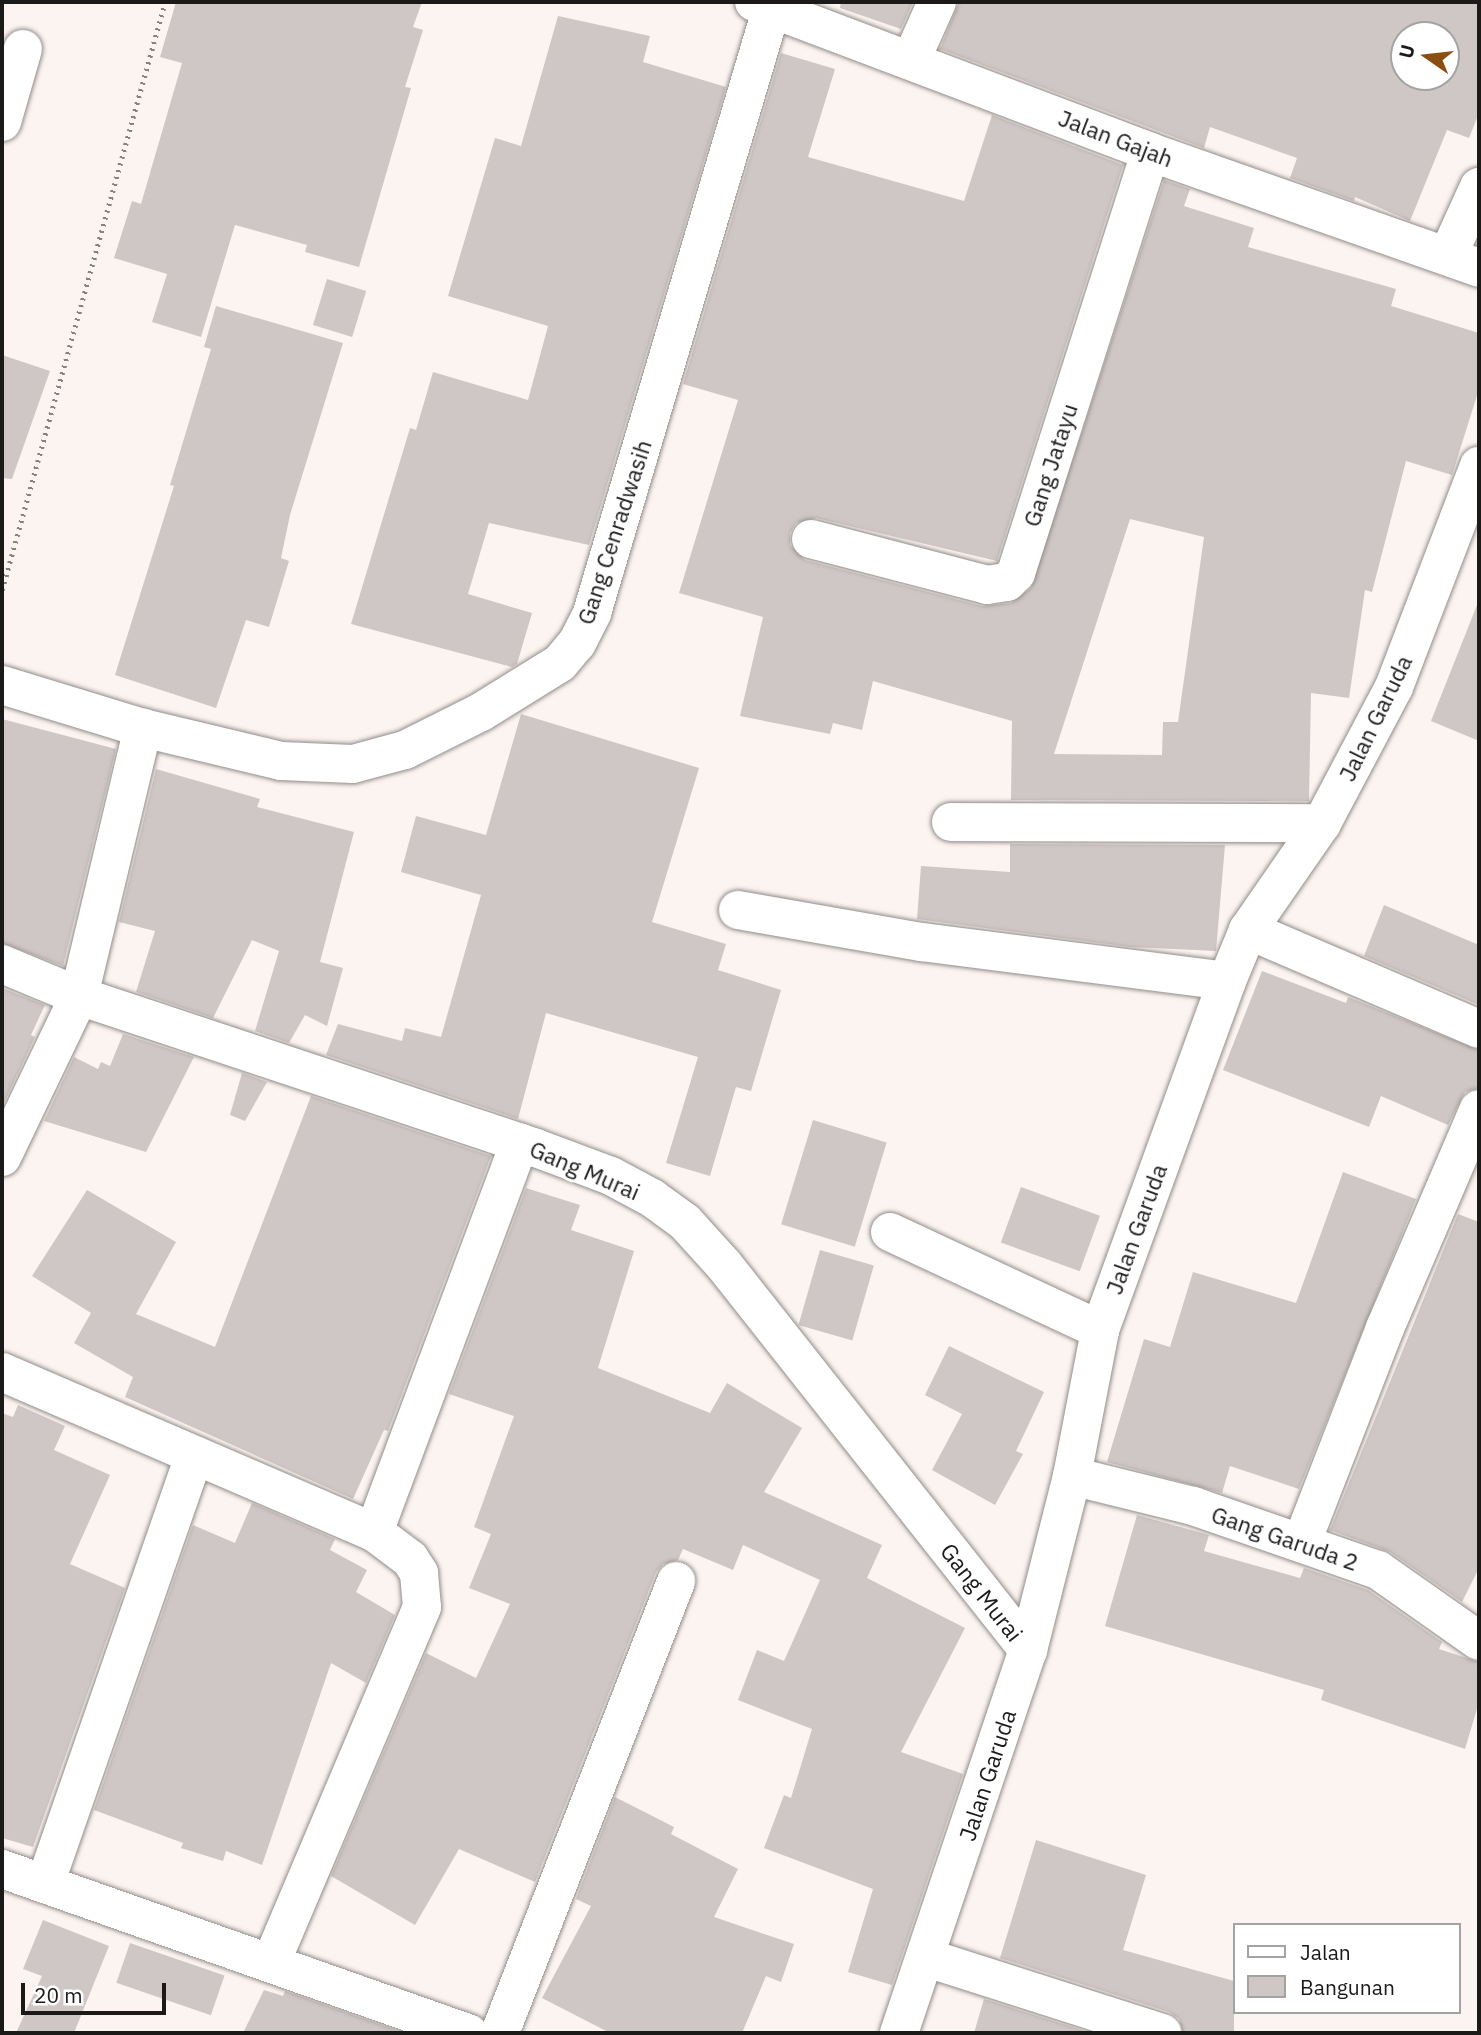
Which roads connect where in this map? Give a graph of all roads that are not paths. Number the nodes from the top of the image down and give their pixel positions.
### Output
1 (937, 2) edge
2 (763, 4) edge
3 (23, 49) dead end
4 (912, 58) junction
5 (2, 122) edge
6 (1150, 152) junction
7 (1479, 187) edge
8 (1464, 262) edge
9 (1479, 466) edge
10 (811, 539) dead end
11 (2, 685) edge
12 (143, 729) junction
13 (951, 822) dead end
14 (1322, 823) junction
15 (738, 910) dead end
16 (1248, 930) junction
17 (2, 964) edge
18 (1227, 981) junction
19 (79, 996) junction
20 (1479, 1029) edge
21 (1479, 1109) edge
22 (520, 1142) junction
23 (2, 1157) edge
24 (890, 1232) dead end
25 (1100, 1330) junction
26 (2, 1372) edge
27 (194, 1455) junction
28 (1072, 1476) junction
29 (374, 1532) junction
30 (1302, 1542) junction
31 (677, 1581) dead end
32 (1475, 1624) edge
33 (1028, 1650) junction
34 (2, 1869) edge
35 (45, 1884) junction
36 (927, 1958) junction
37 (271, 1962) junction
38 (469, 2033) edge
39 (500, 2033) edge
40 (899, 2033) edge
41 (1161, 2033) edge

1 - 4 street
2 - 4 street, Jalan Gajah
2 - 12 street, Gang Cenradwasih
3 - 5 street
4 - 6 street, Jalan Gajah
6 - 8 street, Jalan Gajah
6 - 10 street, Gang Jatayu
7 - 8 street
9 - 14 street, Jalan Garuda
11 - 12 street, Gang Cenradwasih
12 - 19 street
13 - 14 street
14 - 16 street, Jalan Garuda
15 - 18 street
16 - 18 street, Jalan Garuda
16 - 20 street
17 - 19 street, Gang Murai
18 - 25 street, Jalan Garuda
19 - 22 street, Gang Murai
19 - 23 street
21 - 30 street
22 - 29 street
22 - 33 street, Gang Murai
24 - 25 street
25 - 28 street, Jalan Garuda
26 - 27 street
27 - 29 street
27 - 35 street
28 - 30 street, Gang Garuda 2
28 - 33 street, Jalan Garuda
29 - 37 street
30 - 32 street, Gang Garuda 2
31 - 39 street
33 - 36 street, Jalan Garuda
34 - 35 street
35 - 37 street
36 - 40 street, Jalan Garuda
36 - 41 street
37 - 38 street

